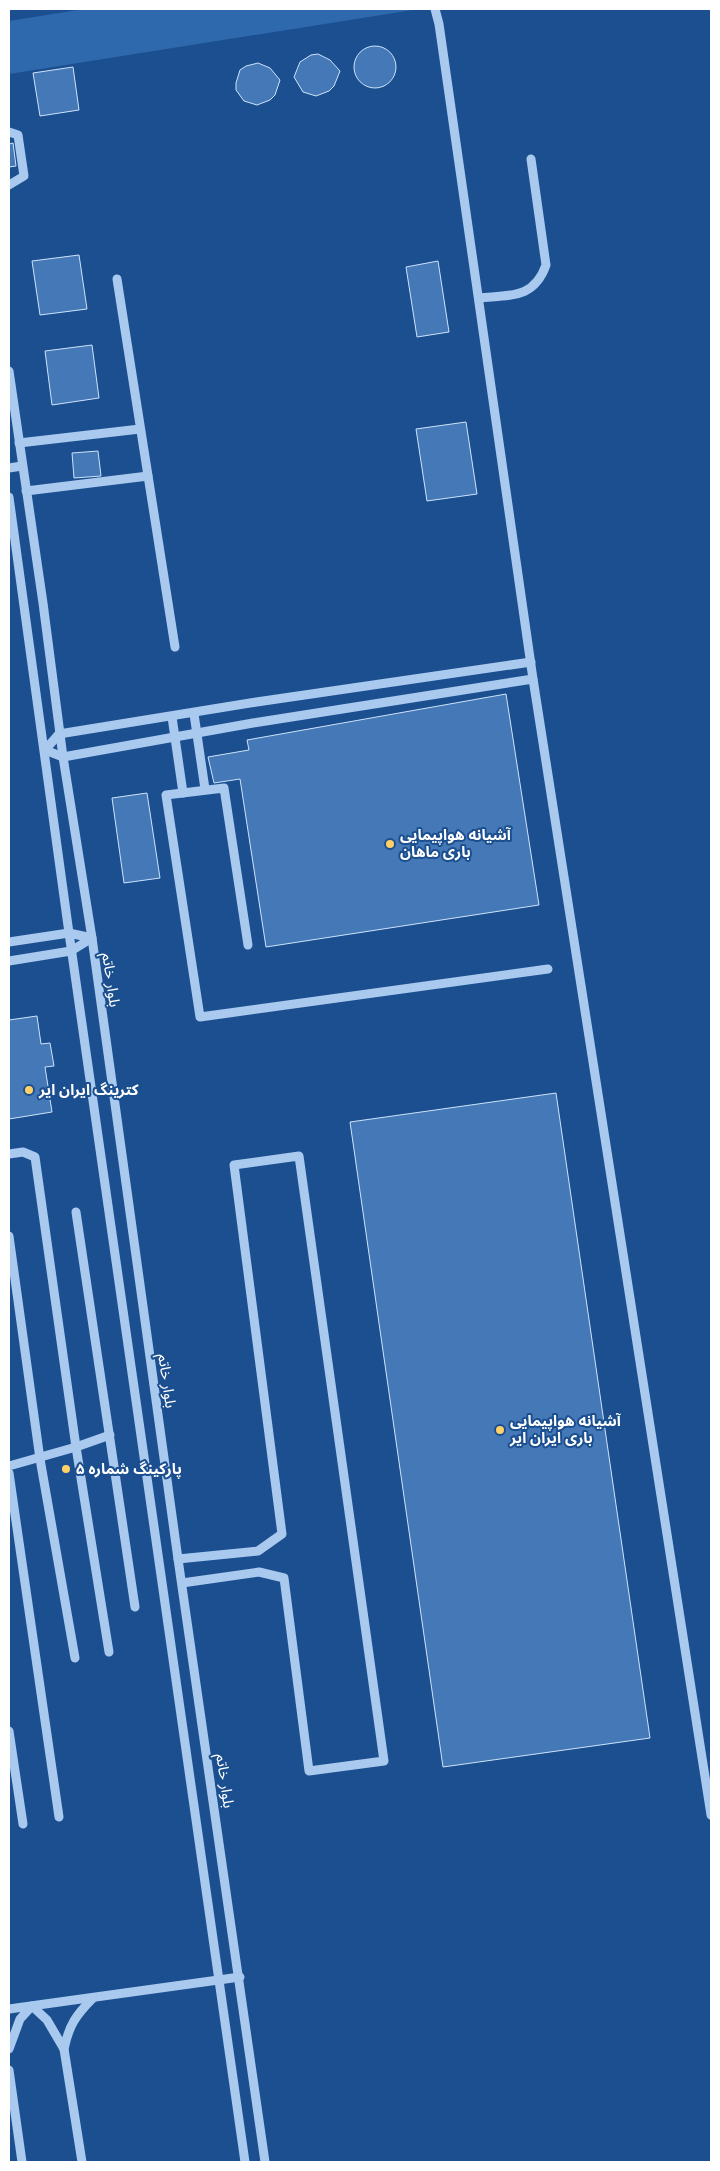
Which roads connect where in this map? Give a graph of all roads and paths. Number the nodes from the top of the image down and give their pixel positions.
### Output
1 (435, 9) edge
2 (9, 132) edge
3 (531, 159) dead end
4 (9, 185) edge
5 (116, 278) dead end
6 (478, 298) junction
7 (9, 371) edge
8 (140, 429) junction
9 (19, 443) junction
10 (22, 466) junction
11 (9, 468) edge
12 (148, 476) junction
13 (26, 491) junction
14 (9, 497) edge
15 (43, 603) junction
16 (25, 606) junction
17 (175, 647) dead end
18 (531, 662) junction
19 (533, 679) junction
20 (194, 714) junction
21 (172, 717) junction
22 (198, 733) junction
23 (59, 734) junction
24 (174, 738) junction
25 (45, 750) junction
26 (62, 757) junction
27 (204, 790) junction
28 (184, 793) junction
29 (69, 933) junction
30 (92, 938) junction
31 (9, 942) edge
32 (248, 945) dead end
33 (71, 951) junction
34 (9, 961) edge
35 (548, 968) dead end
36 (9, 1154) edge
37 (76, 1212) dead end
38 (9, 1236) edge
39 (110, 1435) junction
40 (76, 1447) junction
41 (40, 1459) junction
42 (9, 1466) edge
43 (9, 1473) edge
44 (178, 1559) junction
45 (182, 1583) junction
46 (135, 1607) dead end
47 (109, 1652) dead end
48 (75, 1658) dead end
49 (9, 1731) edge
50 (711, 1815) edge
51 (59, 1817) dead end
52 (24, 1824) dead end
53 (240, 1977) junction
54 (218, 1980) junction
55 (93, 1998) junction
56 (32, 2006) junction
57 (9, 2009) edge
58 (9, 2049) edge
59 (64, 2049) junction
60 (9, 2070) edge
61 (22, 2162) edge
62 (82, 2162) edge
63 (245, 2162) edge
64 (265, 2162) edge

1 - 6 street
2 - 4 street
3 - 6 street
5 - 8 street
6 - 18 street
7 - 9 street, بلوار خاتم
8 - 9 street
8 - 12 street
9 - 10 street, بلوار خاتم
10 - 11 street
10 - 13 street, بلوار خاتم
12 - 13 street
12 - 17 street
13 - 15 street, بلوار خاتم
14 - 16 street
15 - 16 street
15 - 23 street, بلوار خاتم
16 - 25 street
18 - 19 street
18 - 20 street
19 - 22 street
19 - 50 street
20 - 21 street
20 - 22 street
21 - 23 street
21 - 24 street
22 - 24 street
22 - 27 street
23 - 25 street
23 - 26 street, بلوار خاتم
24 - 26 street
24 - 28 street
25 - 26 street
25 - 29 street
26 - 30 street, بلوار خاتم
27 - 28 street
27 - 32 street
28 - 35 street
29 - 30 street
29 - 31 street
29 - 33 street
30 - 33 street
30 - 44 street, بلوار خاتم
33 - 34 street
33 - 54 street
36 - 40 street
37 - 39 street
38 - 41 street
39 - 40 street
39 - 46 street
40 - 41 street
40 - 47 street
41 - 42 street
41 - 48 street
43 - 51 street
44 - 45 street, بلوار خاتم
44 - 45 street
45 - 53 street, بلوار خاتم
49 - 52 street
53 - 54 street
53 - 64 street, بلوار خاتم
54 - 55 street
54 - 63 street
55 - 56 street
55 - 59 street
56 - 57 street
56 - 58 street
56 - 59 street
59 - 62 street
60 - 61 street

